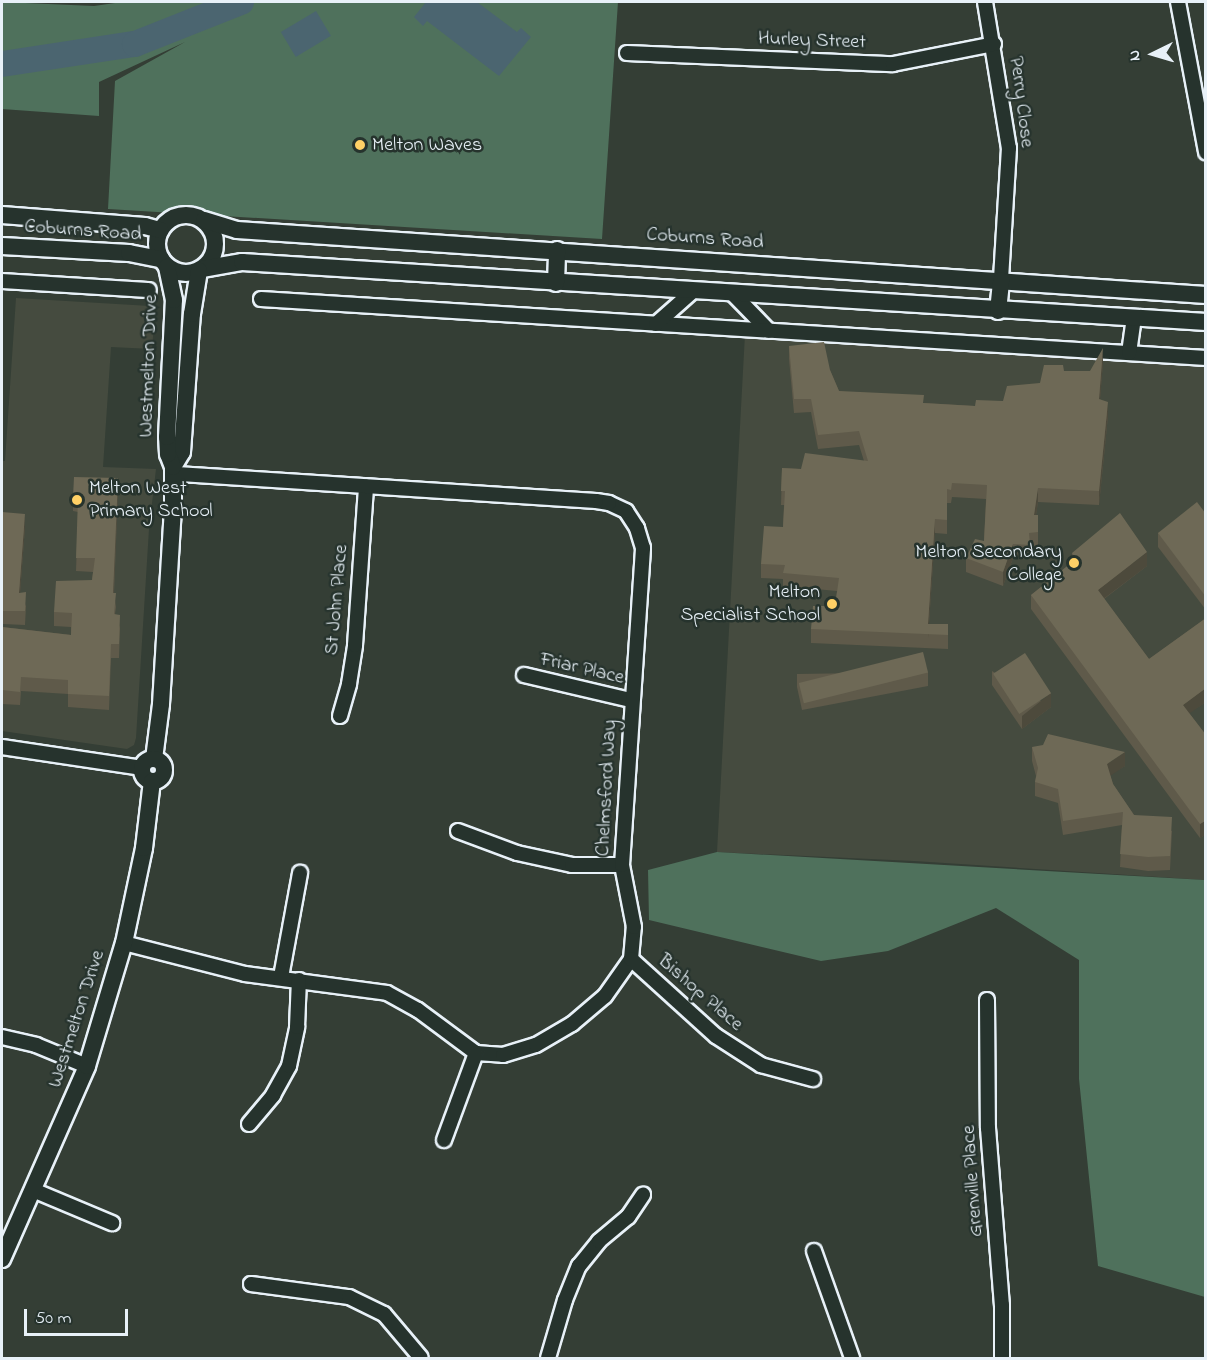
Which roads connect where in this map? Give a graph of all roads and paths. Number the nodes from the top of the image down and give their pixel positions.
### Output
1 (985, 2) edge
2 (1178, 2) edge
3 (994, 44) junction
4 (627, 53) dead end
5 (1206, 152) edge
6 (2, 215) edge
7 (204, 220) junction
8 (160, 230) junction
9 (2, 246) edge
10 (557, 250) junction
11 (164, 263) junction
12 (201, 270) junction
13 (1001, 280) junction
14 (2, 281) edge
15 (556, 283) junction
16 (149, 290) dead end
17 (692, 292) junction
18 (1206, 294) edge
19 (734, 295) junction
20 (261, 299) dead end
21 (998, 311) junction
22 (1134, 319) junction
23 (1206, 322) edge
24 (656, 324) junction
25 (769, 331) junction
26 (1129, 353) junction
27 (1206, 358) edge
28 (173, 471) junction
29 (366, 486) junction
30 (524, 675) dead end
31 (632, 700) junction
32 (340, 716) dead end
33 (2, 747) edge
34 (150, 769) junction
35 (458, 831) dead end
36 (622, 865) junction
37 (300, 873) dead end
38 (124, 943) junction
39 (631, 958) junction
40 (281, 977) junction
41 (299, 980) junction
42 (987, 1000) dead end
43 (2, 1037) edge
44 (476, 1053) junction
45 (87, 1066) junction
46 (813, 1080) dead end
47 (249, 1124) dead end
48 (444, 1140) dead end
49 (33, 1190) junction
50 (643, 1194) dead end
51 (112, 1223) dead end
52 (814, 1251) dead end
53 (2, 1259) edge
54 (251, 1284) dead end
55 (421, 1359) edge
56 (548, 1359) edge
57 (852, 1359) edge
58 (1002, 1359) edge

1 - 3 street, Perry Close
2 - 5 street
3 - 4 street, Hurley Street
3 - 13 street, Perry Close
6 - 8 street, Coburns Road
7 - 8 street
7 - 10 street, Coburns Road
7 - 12 street
8 - 11 street
9 - 11 street, Coburns Road
10 - 13 street, Coburns Road
10 - 15 street
11 - 12 street
11 - 28 street, Westmelton Drive
12 - 15 street
12 - 28 street, Westmelton Drive
13 - 18 street, Coburns Road
13 - 21 street
14 - 16 street
15 - 17 street
17 - 19 street
17 - 24 street
19 - 21 street
19 - 25 street
20 - 24 street
21 - 22 street
22 - 23 street
22 - 26 street
24 - 25 street
25 - 26 street
26 - 27 street
28 - 29 street, Chelmsford Way
28 - 34 street, Westmelton Drive
29 - 31 street, Chelmsford Way
29 - 32 street, St John Place
30 - 31 street, Friar Place
31 - 36 street, Chelmsford Way
33 - 34 street
34 - 38 street, Westmelton Drive
35 - 36 street
36 - 39 street, Chelmsford Way
37 - 40 street
38 - 40 street
38 - 45 street, Westmelton Drive
39 - 44 street, Chelmsford Way
39 - 46 street, Bishop Place
40 - 41 street
41 - 44 street
41 - 47 street
42 - 58 street, Grenville Place
43 - 45 street
44 - 48 street
45 - 49 street, Westmelton Drive
49 - 51 street
49 - 53 street, Westmelton Drive
50 - 56 street
52 - 57 street
54 - 55 street

